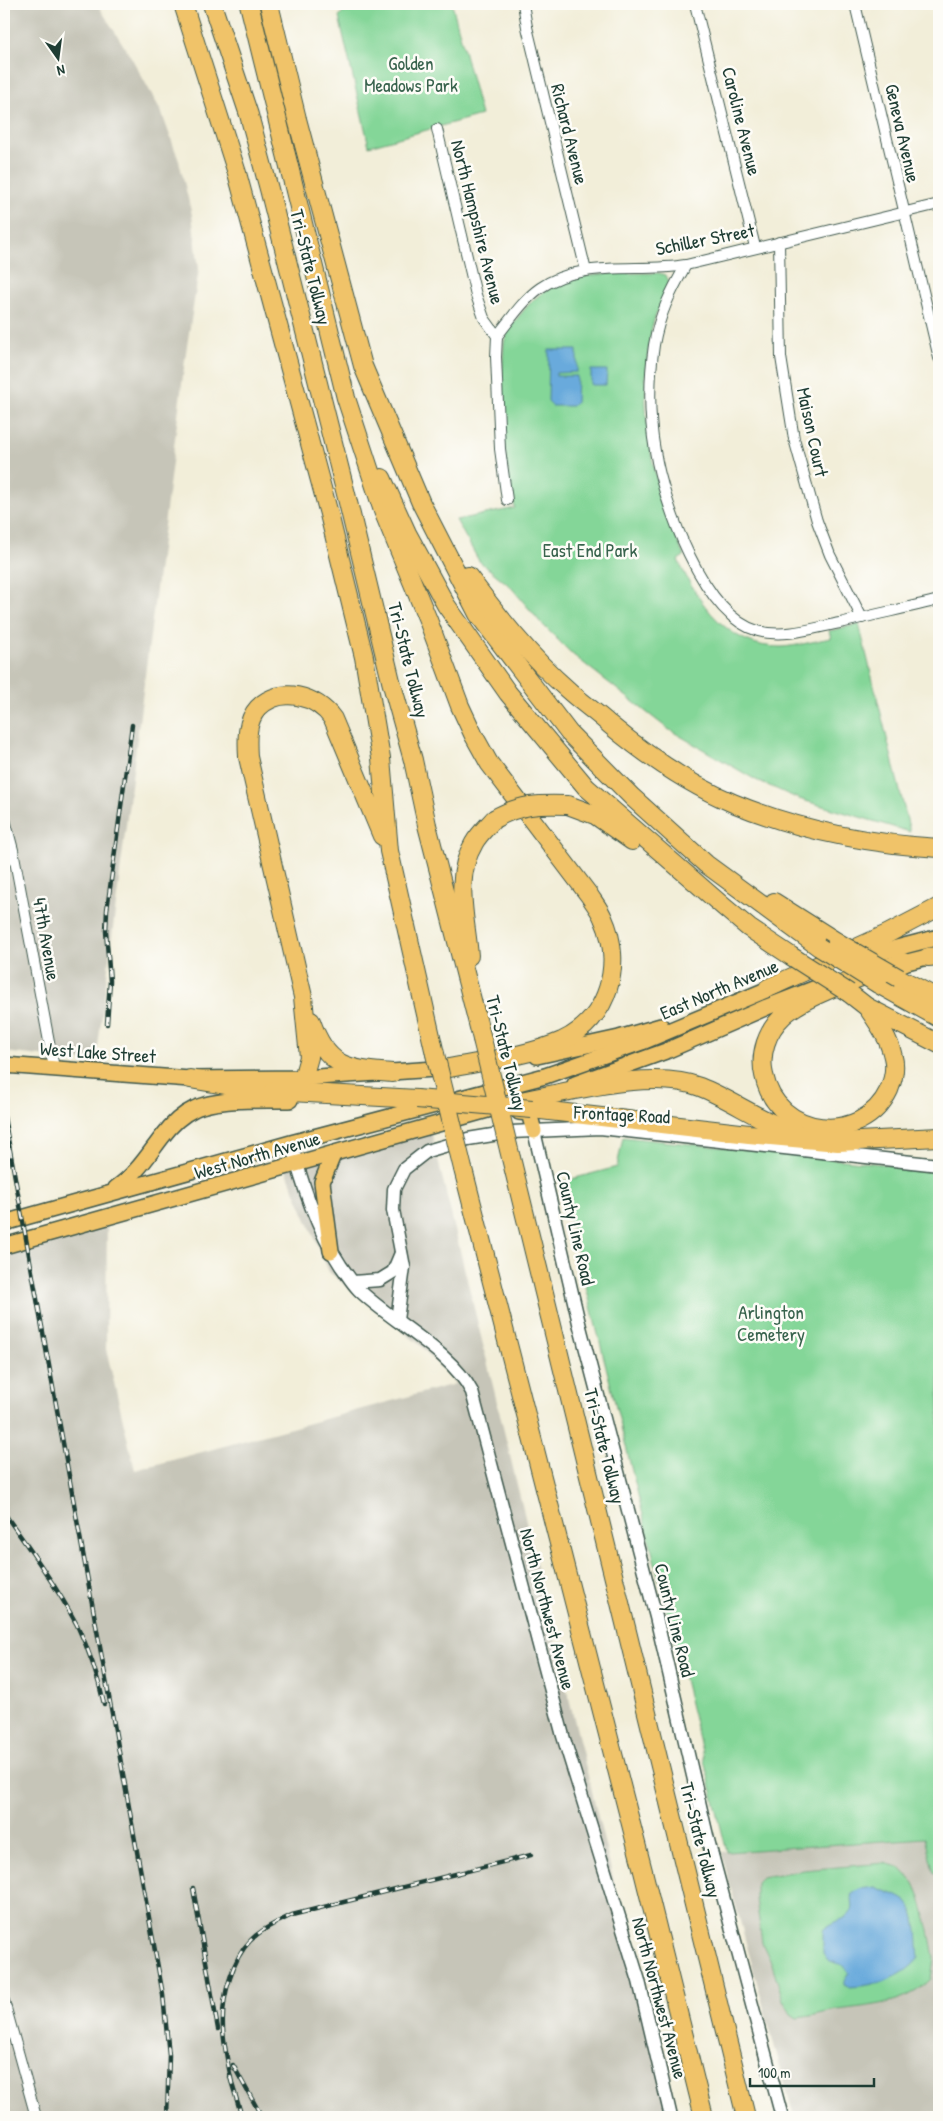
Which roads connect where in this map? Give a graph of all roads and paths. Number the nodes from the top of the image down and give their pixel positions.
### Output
1 (183, 4) edge
2 (212, 4) edge
3 (249, 4) edge
4 (524, 4) edge
5 (695, 4) edge
6 (855, 4) edge
7 (271, 12) edge
8 (437, 129) dead end
9 (939, 204) edge
10 (904, 212) junction
11 (779, 242) junction
12 (755, 248) junction
13 (686, 265) junction
14 (586, 271) junction
15 (497, 336) junction
16 (939, 358) edge
17 (346, 398) junction
18 (507, 500) dead end
19 (439, 537) junction
20 (939, 600) edge
21 (862, 618) junction
22 (632, 797) junction
23 (4, 816) edge
24 (939, 848) edge
25 (389, 851) junction
26 (939, 907) edge
27 (724, 908) junction
28 (939, 937) edge
29 (935, 955) edge
30 (901, 970) junction
31 (768, 988) junction
32 (303, 996) junction
33 (743, 999) junction
34 (939, 999) edge
35 (473, 1006) junction
36 (867, 1007) junction
37 (939, 1018) edge
38 (939, 1044) edge
39 (439, 1062) junction
40 (4, 1065) edge
41 (54, 1068) junction
42 (392, 1072) junction
43 (303, 1078) junction
44 (190, 1079) junction
45 (273, 1091) junction
46 (418, 1101) junction
47 (522, 1102) junction
48 (534, 1131) junction
49 (939, 1137) edge
50 (838, 1142) junction
51 (291, 1143) junction
52 (333, 1154) junction
53 (297, 1165) junction
54 (939, 1165) edge
55 (107, 1194) junction
56 (4, 1223) edge
57 (4, 1246) edge
58 (331, 1251) junction
59 (401, 1253) junction
60 (353, 1282) junction
61 (397, 1320) junction
62 (4, 2001) edge
63 (36, 2117) edge
64 (671, 2117) edge
65 (704, 2117) edge
66 (746, 2117) edge
67 (782, 2117) edge

1 - 25 highway
2 - 35 highway, Tri-State Tollway
3 - 17 highway
4 - 14 street, Richard Avenue
5 - 12 street, Caroline Avenue
6 - 10 street, Geneva Avenue
7 - 19 highway
8 - 15 street, North Hampshire Avenue
9 - 10 street, Schiller Street
10 - 11 street, Schiller Street
10 - 16 street, Geneva Avenue
11 - 12 street, Schiller Street
11 - 21 street, Maison Court
12 - 13 street, Schiller Street
13 - 14 street, Schiller Street
13 - 21 street
14 - 15 street, Schiller Street
15 - 18 street
17 - 27 highway
17 - 39 highway
19 - 22 highway
19 - 24 highway
20 - 21 street
22 - 30 highway, bridge
22 - 37 highway, bridge
23 - 41 street, 47th Avenue
25 - 32 highway
25 - 39 highway
26 - 31 highway
27 - 35 highway, bridge
27 - 36 highway, bridge
28 - 31 main road, East North Avenue
29 - 30 main road, East North Avenue
30 - 34 highway
30 - 36 highway
30 - 47 main road, East North Avenue
31 - 33 main road, East North Avenue
32 - 42 highway
32 - 43 highway
33 - 39 main road, West Lake Street
33 - 47 main road, East North Avenue
35 - 66 highway, Tri-State Tollway, bridge
36 - 38 highway
39 - 42 main road, West Lake Street
39 - 65 highway, bridge
40 - 41 main road, West Lake Street
41 - 44 main road, West Lake Street
42 - 43 main road, West Lake Street
43 - 44 main road, West Lake Street
43 - 45 highway
44 - 45 highway
45 - 46 highway
46 - 47 highway, bridge
46 - 55 main road
47 - 48 main road
47 - 50 highway
47 - 50 highway
47 - 51 main road, West North Avenue
47 - 52 main road, West North Avenue
48 - 54 street, Frontage Road
48 - 59 street, Frontage Road
48 - 67 street, County Line Road
49 - 50 highway
51 - 53 street, North Northwest Avenue
51 - 55 main road, West North Avenue
52 - 53 main road, West North Avenue
52 - 58 main road
53 - 57 main road, West North Avenue
53 - 58 street, North Northwest Avenue
55 - 56 main road, West North Avenue
58 - 60 street, North Northwest Avenue
59 - 60 street
59 - 61 street, Frontage Road
60 - 61 street, North Northwest Avenue
61 - 64 street, North Northwest Avenue
62 - 63 street

